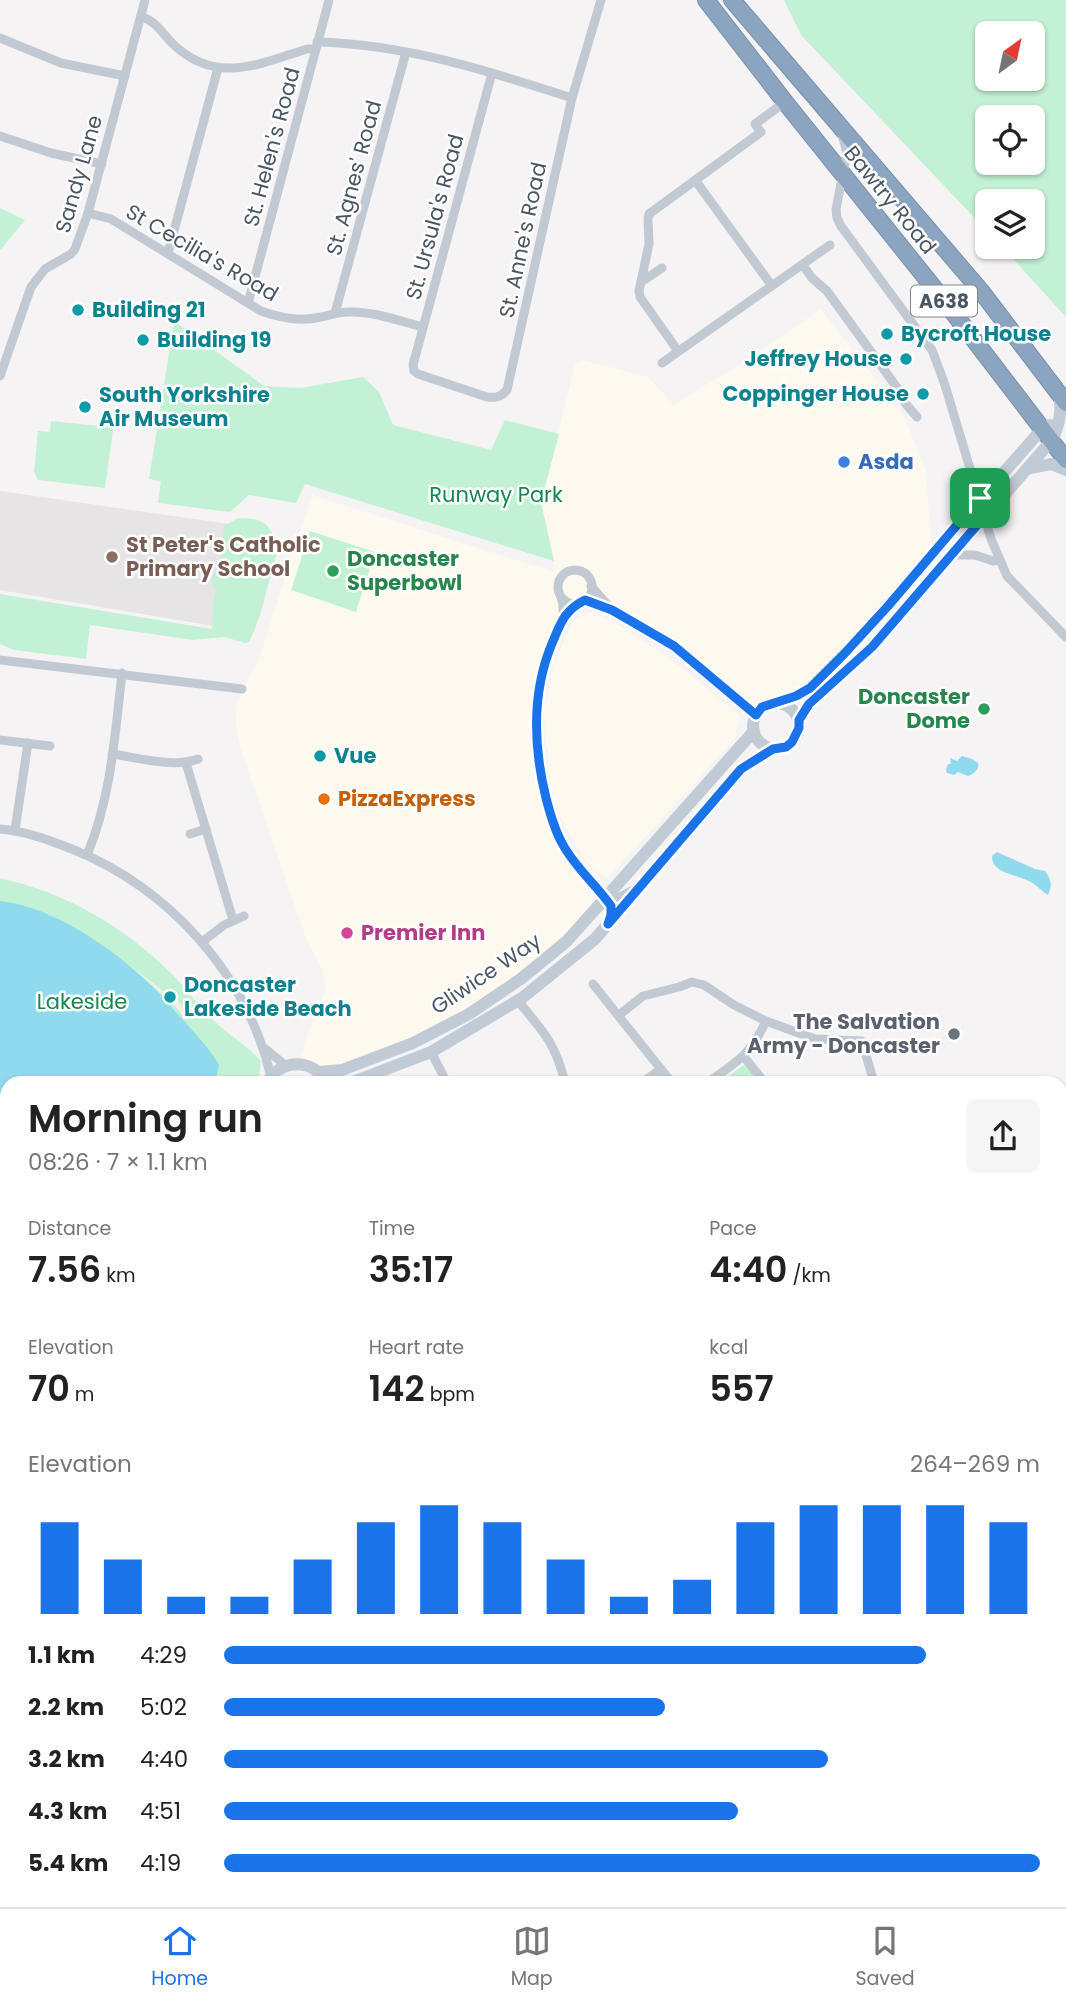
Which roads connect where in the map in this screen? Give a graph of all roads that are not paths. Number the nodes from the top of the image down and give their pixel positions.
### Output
1 (145, 0) edge
2 (330, 0) edge
3 (601, 0) edge
4 (706, 0) edge
5 (732, 0) edge
6 (141, 17) junction
7 (0, 38) edge
8 (316, 46) junction
9 (406, 52) junction
10 (218, 68) junction
11 (492, 73) junction
12 (125, 76) junction
13 (572, 98) junction
14 (785, 102) junction
15 (839, 126) junction
16 (0, 136) edge
17 (102, 163) junction
18 (843, 175) junction
19 (695, 180) junction
20 (88, 213) junction
21 (830, 245) dead end
22 (168, 253) junction
23 (646, 259) junction
24 (803, 265) junction
25 (641, 282) junction
26 (772, 286) junction
27 (248, 303) junction
28 (335, 313) junction
29 (423, 327) junction
30 (678, 351) junction
31 (662, 363) dead end
32 (414, 371) joint
33 (0, 376) edge
34 (1062, 398) edge
35 (917, 417) dead end
36 (1063, 423) edge
37 (1047, 434) junction
38 (1066, 460) edge
39 (1027, 469) junction
40 (1066, 470) edge
41 (980, 498) junction
42 (984, 517) junction
43 (933, 554) junction
44 (952, 555) junction
45 (999, 560) junction
46 (592, 586) junction
47 (561, 597) junction
48 (582, 601) junction
49 (612, 610) junction
50 (564, 615) junction
51 (1066, 637) edge
52 (0, 660) edge
53 (122, 673) junction
54 (242, 689) dead end
55 (779, 703) junction
56 (756, 715) junction
57 (799, 720) junction
58 (754, 732) junction
59 (0, 740) edge
60 (28, 743) junction
61 (50, 746) dead end
62 (773, 749) junction
63 (112, 754) junction
64 (198, 759) dead end
65 (186, 763) junction
66 (0, 829) edge
67 (206, 829) junction
68 (15, 830) junction
69 (190, 834) dead end
70 (87, 855) junction
71 (643, 885) junction
72 (606, 898) junction
73 (244, 916) dead end
74 (233, 920) junction
75 (608, 924) junction
76 (202, 942) junction
77 (593, 984) dead end
78 (519, 1001) junction
79 (619, 1015) junction
80 (766, 1021) junction
81 (264, 1048) junction
82 (431, 1052) junction
83 (744, 1057) junction
84 (285, 1065) junction
85 (661, 1069) junction
86 (319, 1072) junction
87 (268, 1076) edge
88 (273, 1076) edge
89 (322, 1076) edge
90 (368, 1076) edge
91 (443, 1076) edge
92 (563, 1076) edge
93 (651, 1076) edge
94 (666, 1076) edge
95 (717, 1076) edge
96 (759, 1076) edge
97 (872, 1076) edge

1 - 6 street, Sandy Lane
2 - 8 street, St. Helen's Road
3 - 13 street, St. Anne's Road
4 - 14 highway, Bawtry Road / A638
5 - 15 highway, Bawtry Road / A638
6 - 10 street
6 - 12 street, Sandy Lane
7 - 12 street
8 - 9 street
8 - 10 street
8 - 27 street, St. Helen's Road
9 - 11 street
9 - 28 street, St. Agnes' Road
10 - 22 street
11 - 13 street
11 - 29 street, St. Ursula's Road
12 - 17 street, Sandy Lane
13 - 32 street, St. Anne's Road
14 - 18 highway, Bawtry Road / A638
14 - 19 street
15 - 18 street
15 - 34 highway, Bawtry Road / A638
16 - 17 street
17 - 20 street, Sandy Lane
18 - 37 highway, Bawtry Road / A638
18 - 41 street
19 - 23 street
19 - 26 street
20 - 22 street, St Cecilia's Road
20 - 33 street, Sandy Lane
21 - 24 street
22 - 27 street, St Cecilia's Road
23 - 25 street
23 - 25 street
24 - 26 street
24 - 35 street
25 - 30 street
26 - 30 street
27 - 28 street, St Cecilia's Road
28 - 29 street, St Cecilia's Road
29 - 32 street, St. Ursula's Road
30 - 31 street
34 - 36 street
36 - 37 street
37 - 38 highway, Bawtry Road / A638
37 - 39 street
37 - 41 street
39 - 40 street
39 - 42 street
41 - 42 street
41 - 43 street
42 - 44 street
42 - 45 street
43 - 44 street
43 - 55 street
44 - 45 street
44 - 57 street
45 - 51 street
46 - 47 street
46 - 48 street
46 - 49 street
47 - 48 street
47 - 50 street
48 - 49 street
48 - 50 street
49 - 56 street
50 - 72 street
52 - 53 street
53 - 54 street
53 - 63 street
55 - 56 street
55 - 57 street
56 - 58 street
57 - 62 street
58 - 62 street
58 - 72 street, Gliwice Way
59 - 60 street
60 - 61 street
60 - 68 street
62 - 71 street, Gliwice Way
63 - 65 street
63 - 70 street
64 - 65 street
65 - 67 street
66 - 68 street
67 - 69 street
67 - 74 street
68 - 70 street
70 - 76 street
71 - 72 street
71 - 75 street, Gliwice Way
72 - 75 street
72 - 86 street, Gliwice Way
73 - 74 street
74 - 76 street
75 - 78 street, Gliwice Way
76 - 81 street
77 - 79 street
78 - 82 street, Gliwice Way
78 - 92 street
79 - 80 street
79 - 85 street
80 - 83 street
80 - 97 street
81 - 84 street
81 - 87 street
82 - 90 street, Gliwice Way
82 - 91 street
83 - 95 street
83 - 96 street
84 - 86 street
84 - 88 street
85 - 93 street
85 - 94 street
86 - 89 street

